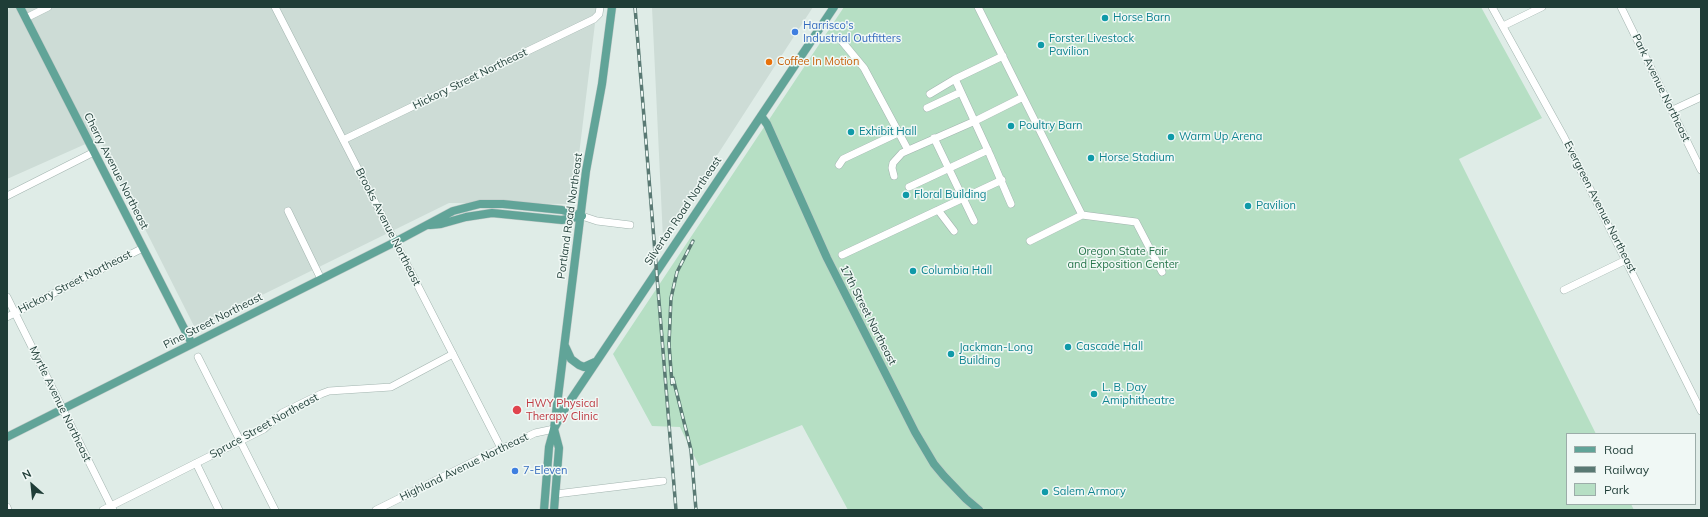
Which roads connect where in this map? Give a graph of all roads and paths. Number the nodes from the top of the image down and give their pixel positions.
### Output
1 (20, 7) edge
2 (48, 7) edge
3 (275, 7) edge
4 (600, 7) edge
5 (612, 7) edge
6 (834, 7) edge
7 (978, 7) edge
8 (1492, 7) edge
9 (1542, 7) edge
10 (1621, 7) edge
11 (26, 18) junction
12 (1503, 26) junction
13 (840, 39) dead end
14 (1002, 56) junction
15 (955, 79) junction
16 (961, 92) junction
17 (930, 94) dead end
18 (1023, 97) junction
19 (1701, 97) edge
20 (927, 108) dead end
21 (1673, 110) junction
22 (761, 116) junction
23 (975, 121) junction
24 (898, 133) junction
25 (934, 138) junction
26 (343, 140) junction
27 (908, 150) junction
28 (988, 150) junction
29 (94, 152) junction
30 (839, 165) dead end
31 (949, 169) junction
32 (1701, 170) edge
33 (894, 176) dead end
34 (1002, 180) junction
35 (909, 187) dead end
36 (7, 196) edge
37 (963, 198) junction
38 (1011, 204) dead end
39 (938, 210) junction
40 (288, 211) dead end
41 (1082, 215) junction
42 (582, 216) junction
43 (974, 221) dead end
44 (630, 225) dead end
45 (954, 231) dead end
46 (1030, 241) dead end
47 (396, 242) junction
48 (143, 248) junction
49 (842, 254) dead end
50 (1626, 260) junction
51 (1162, 272) dead end
52 (321, 279) junction
53 (1564, 290) dead end
54 (7, 297) edge
55 (15, 313) junction
56 (7, 317) edge
57 (192, 344) junction
58 (564, 346) junction
59 (453, 354) junction
60 (198, 358) dead end
61 (597, 361) junction
62 (62, 409) junction
63 (1701, 411) edge
64 (554, 429) junction
65 (7, 437) edge
66 (240, 440) junction
67 (500, 448) junction
68 (196, 463) junction
69 (663, 482) dead end
70 (556, 494) junction
71 (7, 507) edge
72 (112, 508) edge
73 (8, 510) edge
74 (103, 510) edge
75 (219, 510) edge
76 (275, 510) edge
77 (376, 510) edge
78 (544, 510) edge
79 (554, 510) edge
80 (979, 510) edge

1 - 11 main road, Cherry Avenue Northeast
2 - 11 street
3 - 26 street, Brooks Avenue Northeast
4 - 26 street, Hickory Street Northeast
5 - 42 main road, Portland Road Northeast
6 - 22 main road, Silverton Road Northeast
7 - 14 street
8 - 12 street, Evergreen Avenue Northeast
9 - 12 street
10 - 21 street, Park Avenue Northeast
11 - 29 main road, Cherry Avenue Northeast
12 - 50 street, Evergreen Avenue Northeast
13 - 24 street
14 - 15 street
14 - 18 street
15 - 16 street
15 - 17 street
16 - 20 street
16 - 23 street
18 - 23 street
18 - 41 street
19 - 21 street
21 - 32 street, Park Avenue Northeast
22 - 61 main road, Silverton Road Northeast
22 - 80 main road, 17th Street Northeast
23 - 25 street
23 - 28 street
24 - 27 street
24 - 30 street
25 - 27 street
25 - 31 street
26 - 47 street, Brooks Avenue Northeast
27 - 33 street
28 - 31 street
28 - 34 street
29 - 36 street
29 - 48 main road, Cherry Avenue Northeast
31 - 35 street
31 - 37 street
34 - 37 street
34 - 38 street
37 - 39 street
37 - 43 street
39 - 45 street
39 - 49 street
40 - 52 street
41 - 46 street
41 - 51 street
42 - 44 street, Pine Street Northeast
42 - 47 main road, Pine Street Northeast
42 - 58 main road, Portland Road Northeast
47 - 52 main road, Pine Street Northeast
47 - 59 street, Brooks Avenue Northeast
48 - 55 street, Hickory Street Northeast
48 - 57 main road, Cherry Avenue Northeast
50 - 53 street
50 - 63 street, Evergreen Avenue Northeast
52 - 57 main road, Pine Street Northeast
54 - 55 street, Myrtle Avenue Northeast
55 - 56 street, Hickory Street Northeast
55 - 62 street, Myrtle Avenue Northeast
57 - 62 main road, Pine Street Northeast
58 - 61 main road
58 - 64 main road, Portland Road Northeast
59 - 66 street, Spruce Street Northeast
59 - 67 street, Brooks Avenue Northeast
60 - 66 street
61 - 64 main road, Silverton Road Northeast
62 - 65 main road, Pine Street Northeast
62 - 72 street, Myrtle Avenue Northeast
64 - 67 street, Highland Avenue Northeast
64 - 70 main road
64 - 78 main road
66 - 68 street, Spruce Street Northeast
66 - 76 street
67 - 77 street, Highland Avenue Northeast
68 - 72 street, Spruce Street Northeast
68 - 75 street
69 - 70 street
70 - 79 main road
71 - 73 street
72 - 74 street, Spruce Street Northeast

